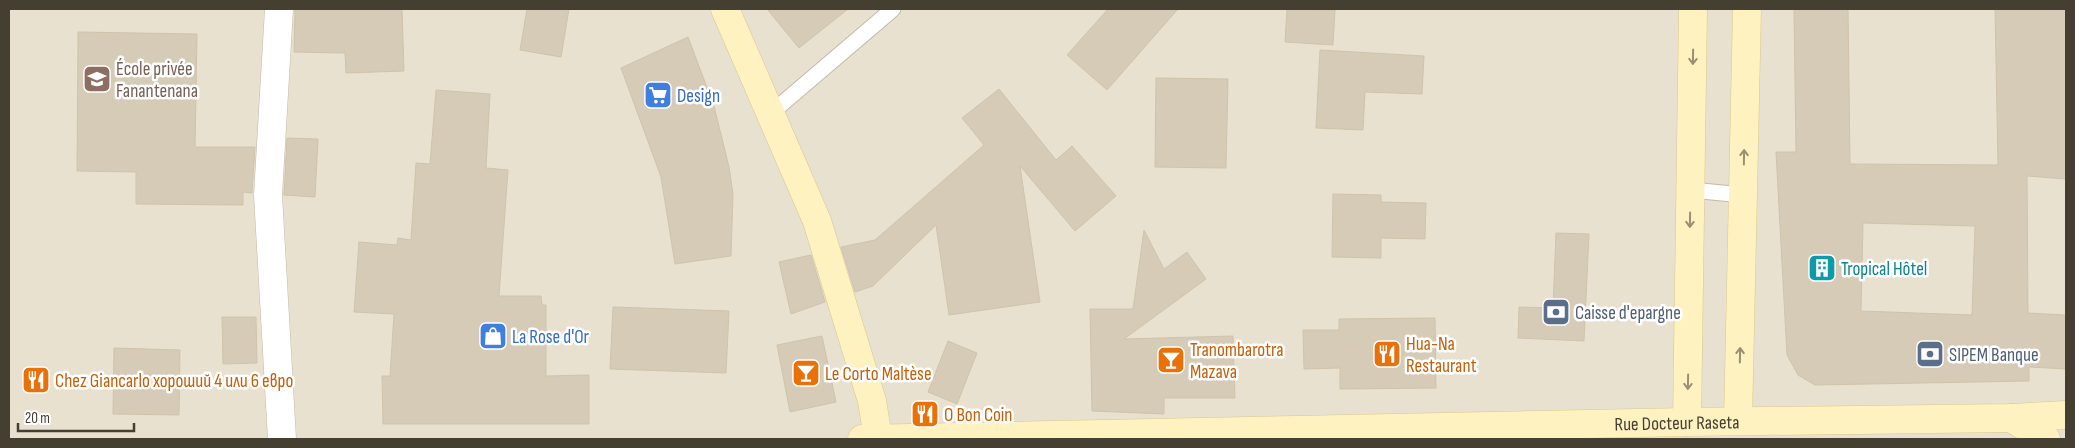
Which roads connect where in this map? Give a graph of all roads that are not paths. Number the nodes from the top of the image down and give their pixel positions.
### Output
1 (279, 9) edge
2 (725, 9) edge
3 (893, 9) edge
4 (1693, 9) edge
5 (1747, 9) edge
6 (770, 114) junction
7 (1690, 190) junction
8 (1743, 195) junction
9 (2066, 415) edge
10 (2011, 418) junction
11 (1738, 421) junction
12 (1687, 422) junction
13 (1284, 435) edge
14 (870, 438) edge
15 (282, 439) edge
16 (2046, 439) edge

1 - 15 street
2 - 6 main road
3 - 6 lane
4 -> 7 main road
8 -> 5 main road
6 - 14 main road
7 - 8 lane
7 -> 12 main road
11 -> 8 main road
9 - 10 main road, Rue Docteur Raseta
10 - 11 main road, Rue Docteur Raseta
10 - 16 main road
11 - 12 main road, Rue Docteur Raseta
12 - 13 main road, Rue Docteur Raseta
13 - 14 main road, Rue Docteur Raseta

